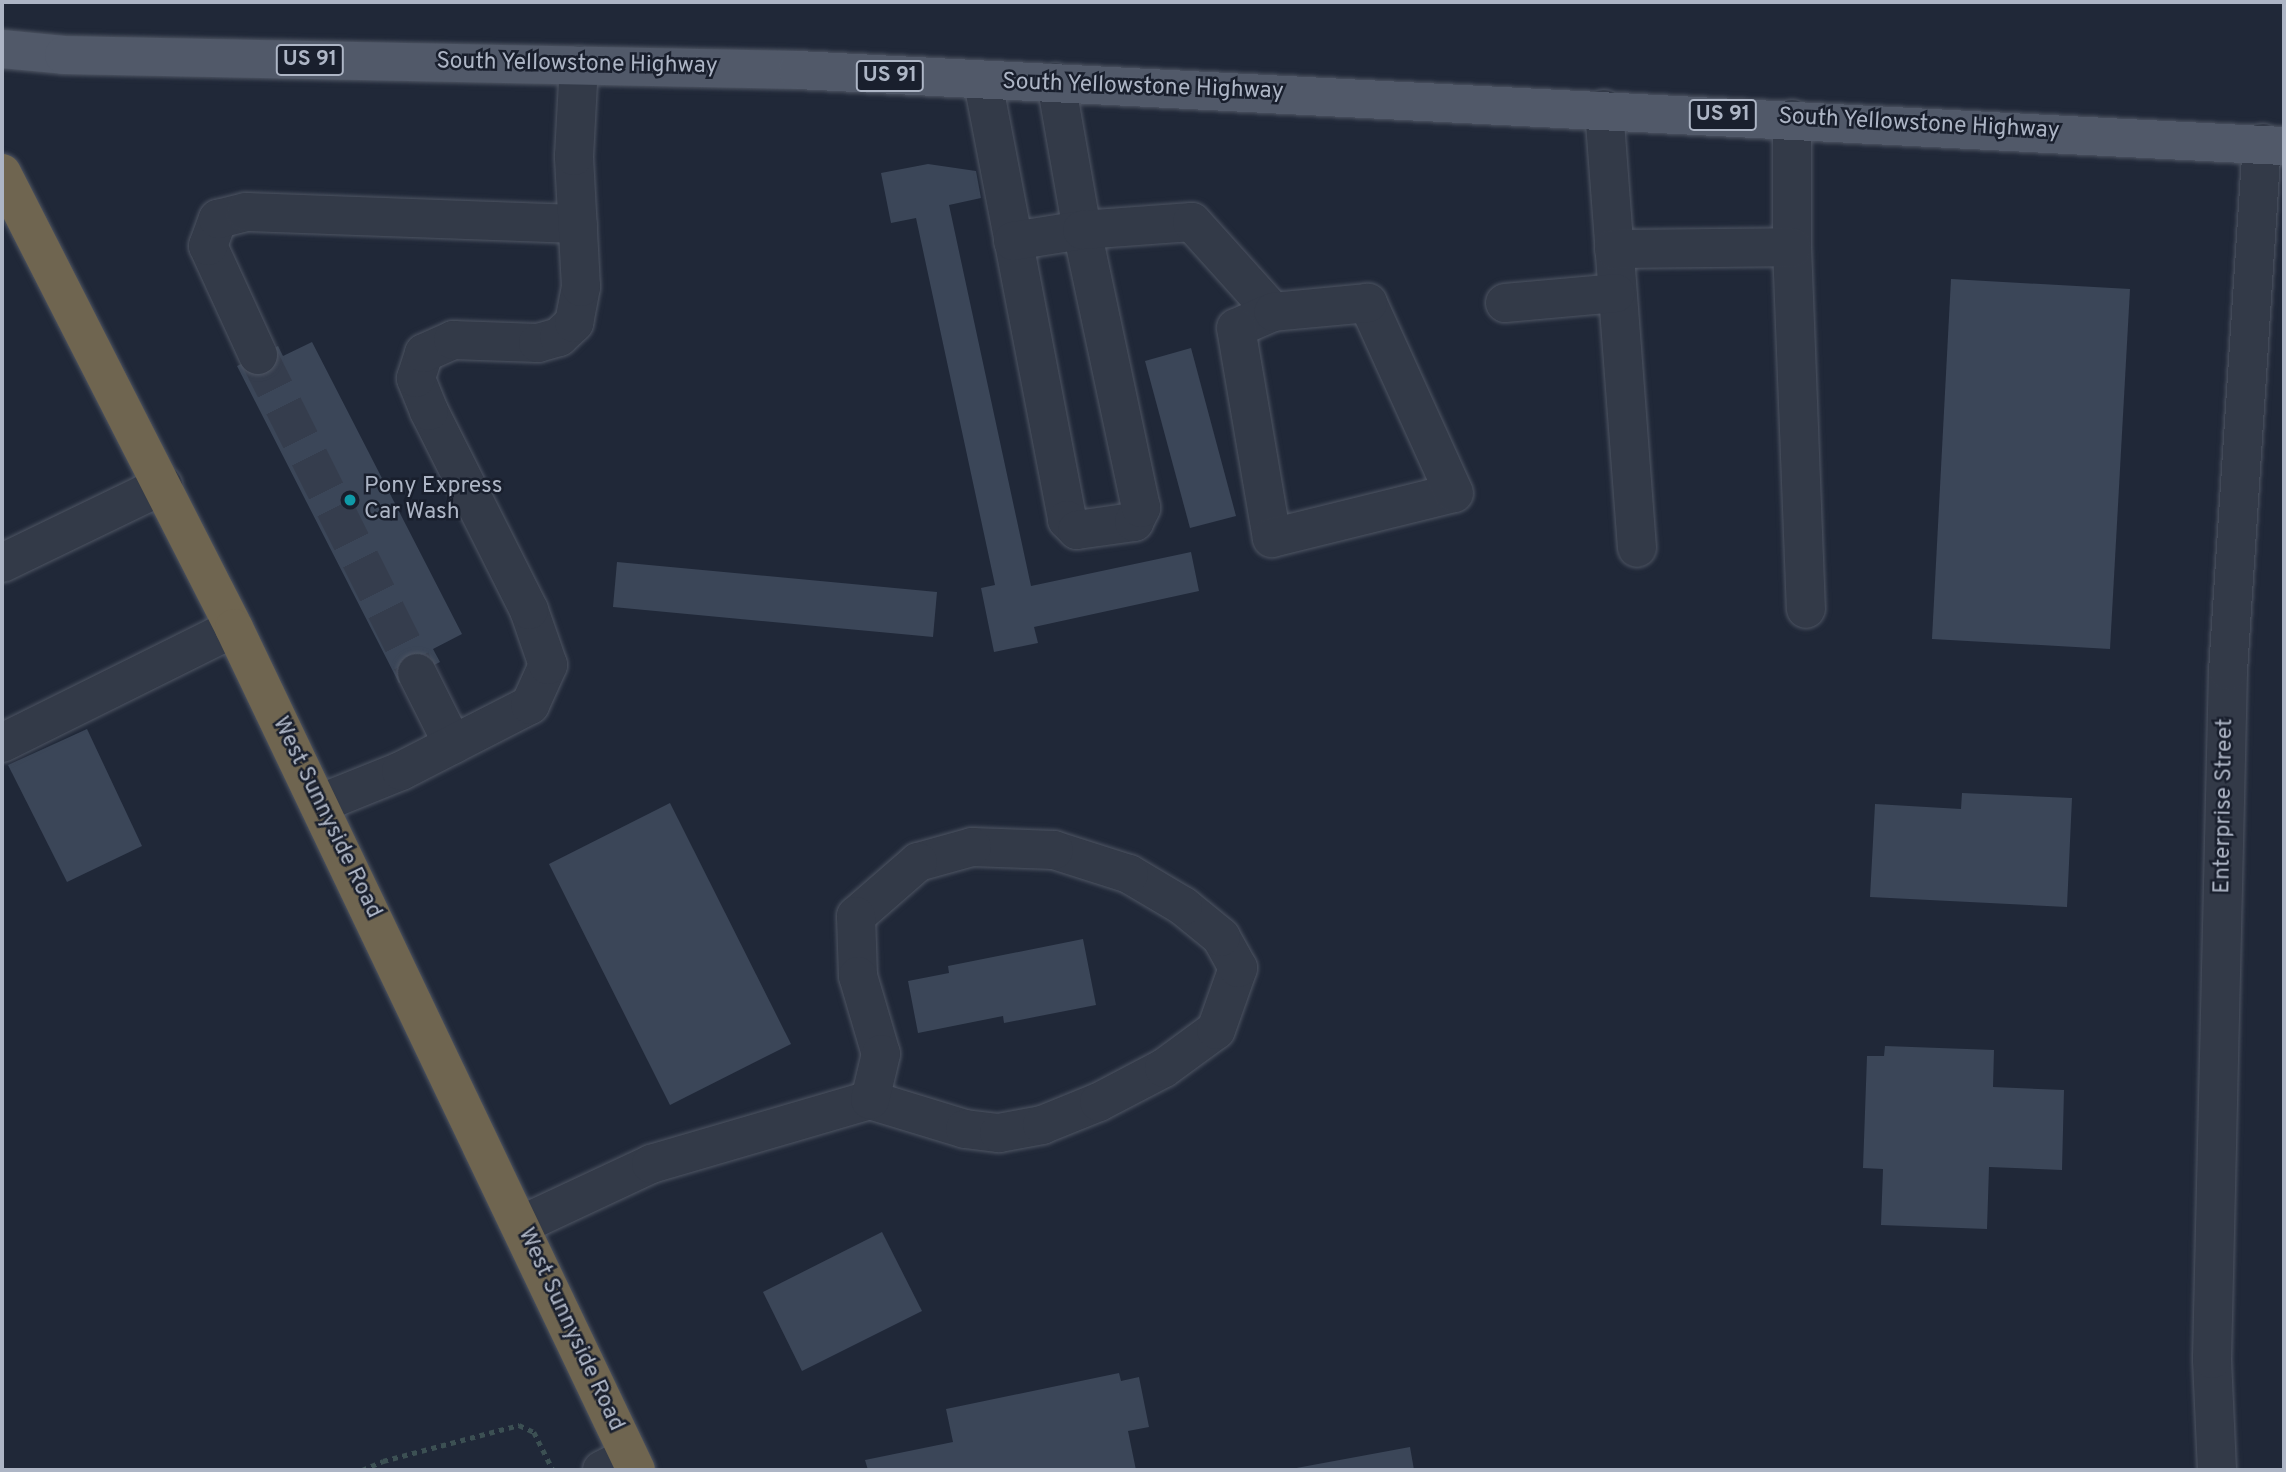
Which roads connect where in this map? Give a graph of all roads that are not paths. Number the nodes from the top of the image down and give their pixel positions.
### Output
1 (2, 48) edge
2 (579, 65) junction
3 (983, 82) junction
4 (1056, 82) junction
5 (1604, 109) junction
6 (1792, 119) junction
7 (2273, 144) edge
8 (2, 173) edge
9 (578, 223) junction
10 (1082, 230) junction
11 (1013, 241) junction
12 (1792, 247) junction
13 (1614, 248) junction
14 (1616, 293) junction
15 (1505, 303) dead end
16 (1273, 312) junction
17 (258, 355) tunnel mouth
18 (163, 485) junction
19 (1637, 548) dead end
20 (4, 557) edge
21 (1806, 609) dead end
22 (233, 628) junction
23 (417, 674) tunnel mouth
24 (2, 743) edge
25 (453, 745) junction
26 (319, 804) junction
27 (870, 1100) junction
28 (521, 1224) junction
29 (622, 1466) edge
30 (2217, 1470) edge

1 - 2 main road, South Yellowstone Highway / US 91
2 - 3 main road, South Yellowstone Highway / US 91
2 - 9 street
3 - 4 main road, South Yellowstone Highway / US 91
3 - 11 street
4 - 5 main road, South Yellowstone Highway / US 91
4 - 10 street
5 - 6 main road, South Yellowstone Highway / US 91
5 - 13 street
6 - 7 main road, South Yellowstone Highway / US 91
6 - 12 street
7 - 30 street, Enterprise Street
8 - 18 highway, West Sunnyside Road
9 - 17 street
9 - 25 street
10 - 11 street
10 - 11 street
10 - 16 street
12 - 13 street
12 - 21 street
13 - 14 street
14 - 15 street
14 - 19 street
16 - 16 street
18 - 20 street
18 - 22 highway, West Sunnyside Road
22 - 24 street
22 - 26 highway, West Sunnyside Road
23 - 25 street
25 - 26 street
26 - 28 highway, West Sunnyside Road
27 - 27 street
27 - 28 street
28 - 29 highway, West Sunnyside Road

